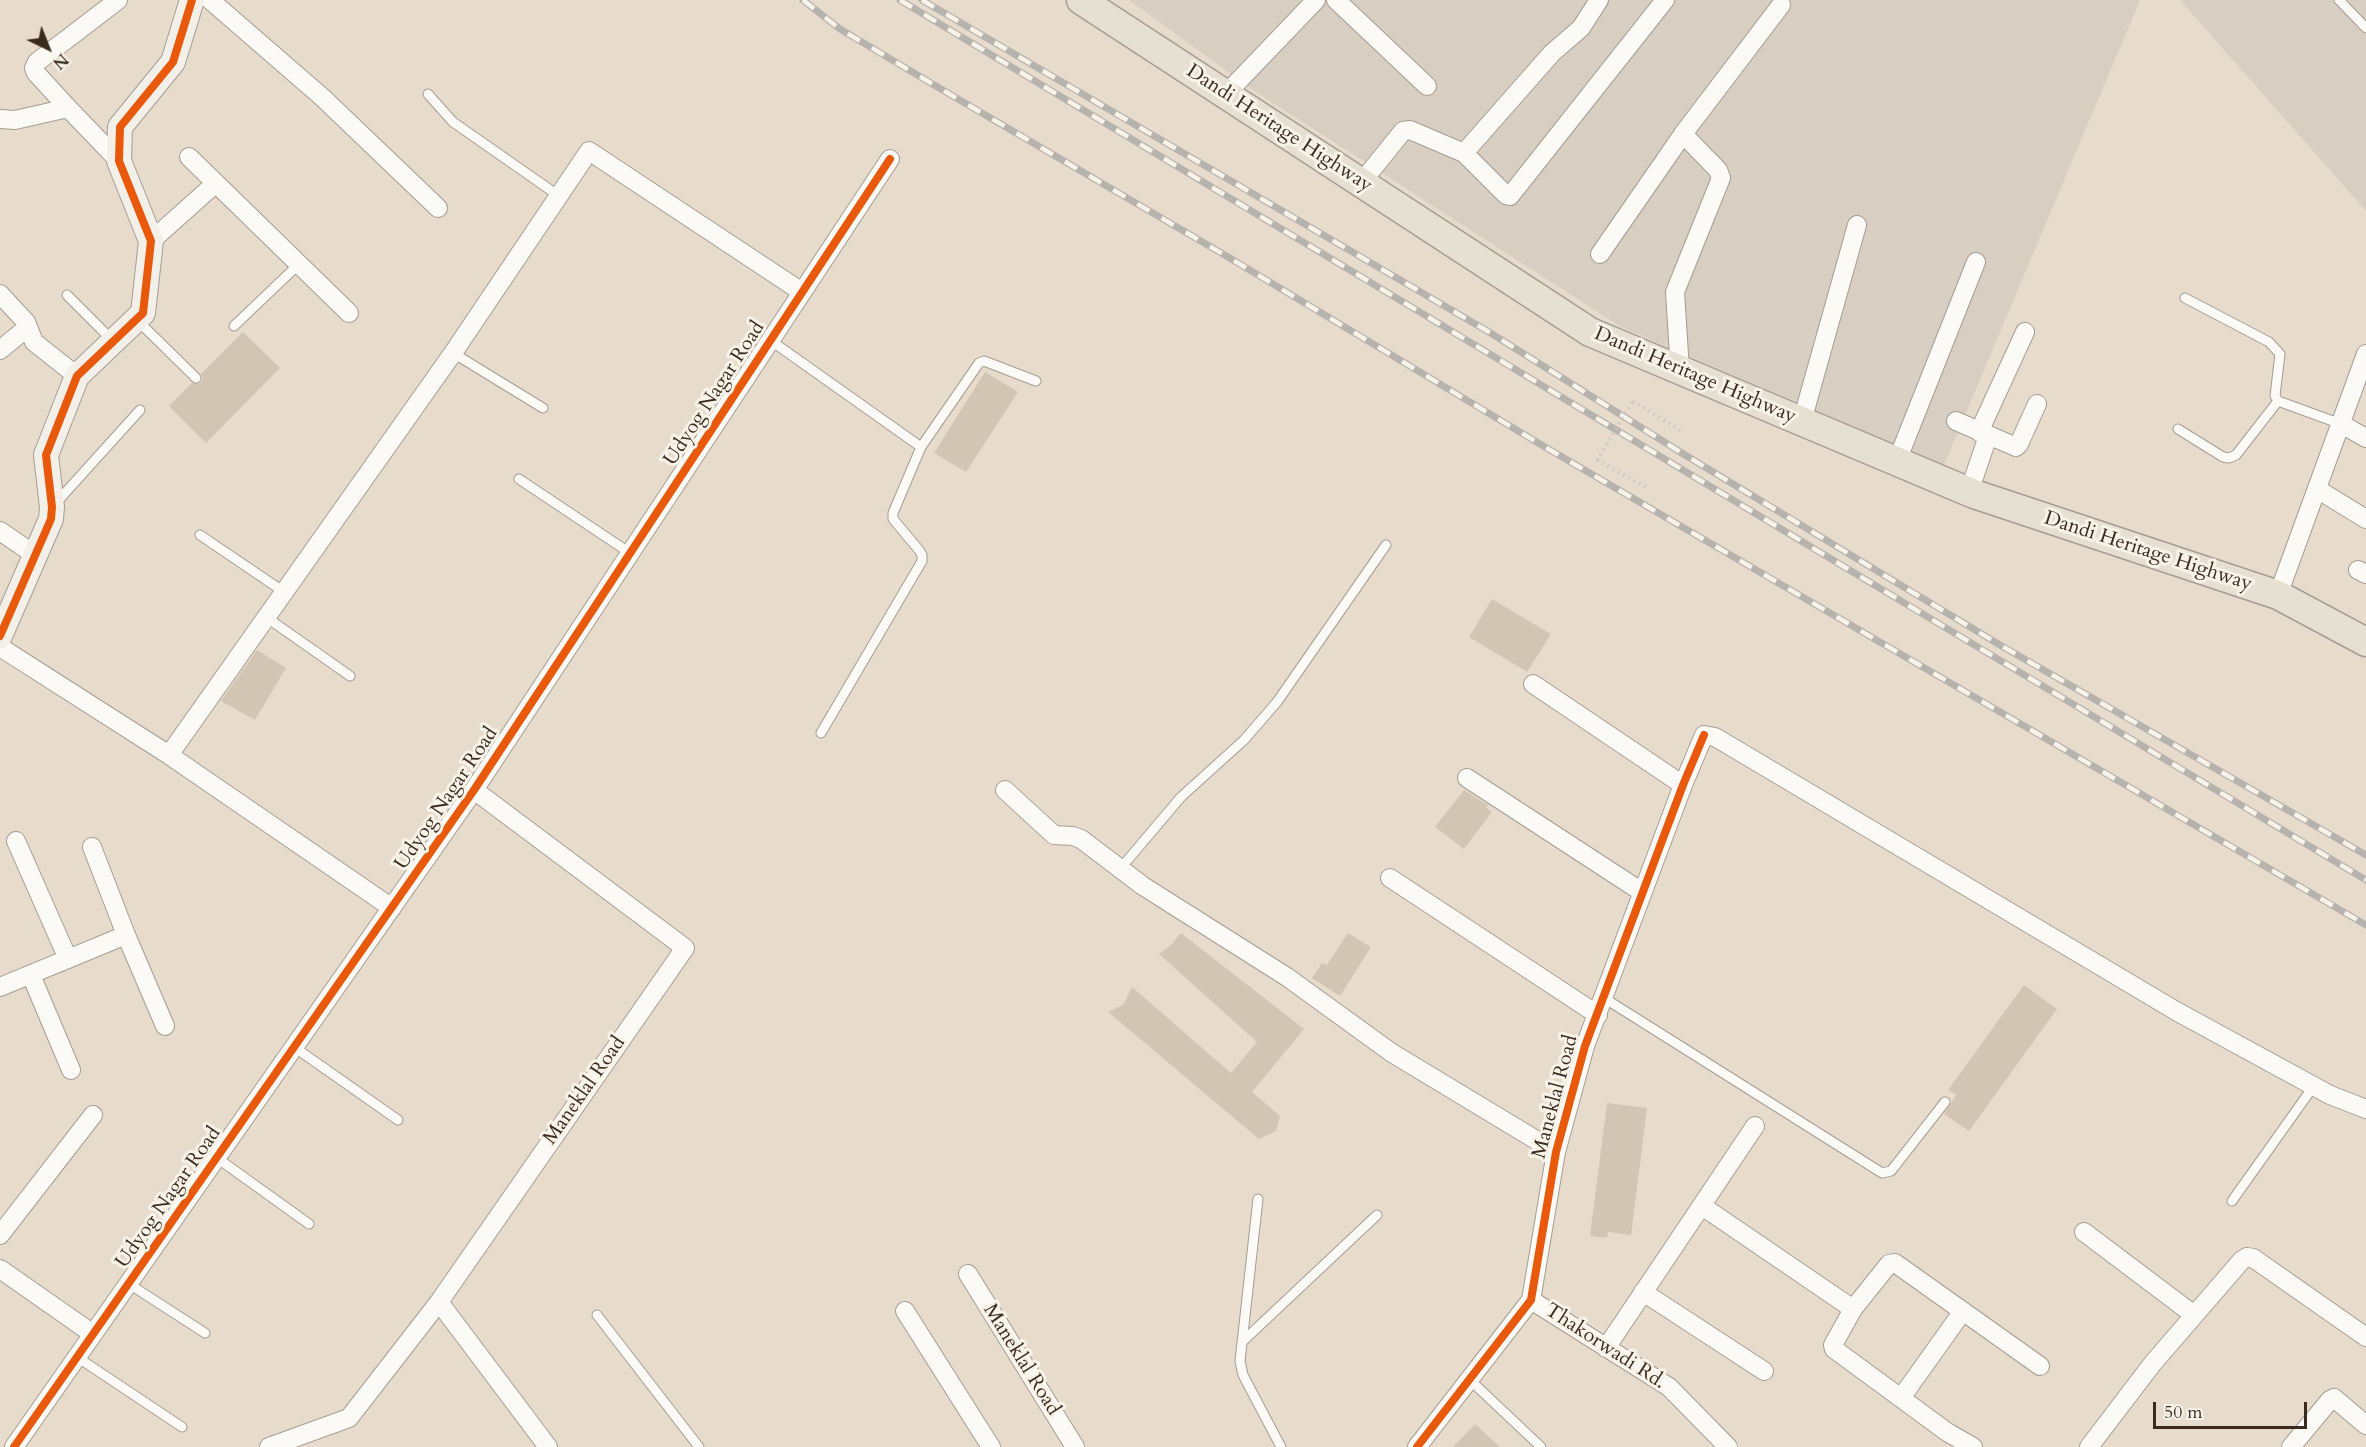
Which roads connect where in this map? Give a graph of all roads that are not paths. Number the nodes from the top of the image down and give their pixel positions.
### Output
1 (118, 0) edge
2 (1081, 0) edge
3 (1316, 0) edge
4 (1336, 0) edge
5 (1599, 0) edge
6 (1665, 0) edge
7 (2339, 0) edge
8 (208, 1) edge
9 (1781, 4) dead end
10 (2366, 28) edge
11 (1427, 86) dead end
12 (428, 94) dead end
13 (1225, 94) junction
14 (68, 108) junction
15 (0, 119) edge
16 (1683, 134) junction
17 (1464, 153) junction
18 (189, 158) dead end
19 (890, 159) dead end
20 (119, 161) junction
21 (216, 183) junction
22 (1361, 183) junction
23 (559, 196) junction
24 (438, 208) dead end
25 (1857, 225) dead end
26 (151, 241) junction
27 (1600, 254) dead end
28 (1976, 262) dead end
29 (299, 264) junction
30 (802, 291) junction
31 (0, 294) edge
32 (67, 295) dead end
33 (2185, 298) dead end
34 (349, 313) dead end
35 (136, 319) junction
36 (234, 326) dead end
37 (28, 327) junction
38 (2025, 332) dead end
39 (770, 340) junction
40 (113, 341) junction
41 (0, 350) edge
42 (453, 353) junction
43 (2366, 354) edge
44 (1680, 370) junction
45 (77, 376) junction
46 (196, 378) dead end
47 (1036, 381) dead end
48 (2278, 400) junction
49 (2037, 404) dead end
50 (543, 408) dead end
51 (140, 410) dead end
52 (1956, 421) dead end
53 (1802, 422) junction
54 (2341, 424) junction
55 (2178, 429) dead end
56 (1984, 434) junction
57 (2366, 438) edge
58 (921, 447) junction
59 (1897, 461) junction
60 (519, 479) dead end
61 (2317, 489) junction
62 (1969, 492) junction
63 (52, 507) junction
64 (2366, 519) edge
65 (0, 531) edge
66 (200, 535) dead end
67 (1386, 545) dead end
68 (630, 553) junction
69 (35, 555) junction
70 (284, 592) junction
71 (2278, 595) junction
72 (6, 600) edge
73 (266, 617) junction
74 (0, 637) edge
75 (2366, 642) edge
76 (351, 676) dead end
77 (1533, 684) dead end
78 (821, 734) dead end
79 (169, 755) junction
80 (1467, 778) dead end
81 (1683, 785) junction
82 (474, 790) junction
83 (1005, 790) dead end
84 (16, 841) dead end
85 (92, 848) dead end
86 (1120, 869) junction
87 (1390, 878) dead end
88 (1642, 892) junction
89 (392, 908) junction
90 (126, 935) junction
91 (68, 959) junction
92 (31, 975) junction
93 (0, 987) edge
94 (1604, 998) junction
95 (1598, 1016) junction
96 (165, 1026) dead end
97 (294, 1047) junction
98 (71, 1070) dead end
99 (2313, 1087) junction
100 (1945, 1102) dead end
101 (2366, 1109) edge
102 (93, 1115) dead end
103 (398, 1120) dead end
104 (1755, 1126) dead end
105 (1556, 1152) junction
106 (217, 1158) junction
107 (1258, 1199) dead end
108 (2232, 1201) dead end
109 (1702, 1206) junction
110 (1377, 1215) dead end
111 (309, 1224) dead end
112 (2084, 1232) dead end
113 (0, 1236) edge
114 (0, 1269) edge
115 (968, 1274) dead end
116 (129, 1284) junction
117 (1643, 1292) junction
118 (1532, 1300) junction
119 (439, 1302) junction
120 (1853, 1309) junction
121 (905, 1311) dead end
122 (1963, 1311) junction
123 (597, 1315) dead end
124 (2194, 1315) junction
125 (205, 1333) dead end
126 (93, 1334) junction
127 (2366, 1337) edge
128 (1242, 1342) junction
129 (1606, 1348) junction
130 (77, 1357) junction
131 (2040, 1366) dead end
132 (1764, 1371) dead end
133 (1470, 1380) junction
134 (1901, 1398) junction
135 (2366, 1425) edge
136 (182, 1427) dead end
137 (14, 1447) edge
138 (269, 1447) edge
139 (548, 1447) edge
140 (699, 1447) edge
141 (991, 1447) edge
142 (1075, 1447) edge
143 (1281, 1447) edge
144 (1417, 1447) edge
145 (1541, 1447) edge
146 (1728, 1447) edge
147 (1973, 1447) edge
148 (2089, 1447) edge
149 (2291, 1447) edge

1 - 14 street
2 - 13 highway, Dandi Heritage Highway
3 - 13 street
4 - 11 street
5 - 17 street
6 - 17 street
7 - 10 lane
8 - 20 main road
8 - 24 street
9 - 16 street
12 - 23 lane
13 - 22 highway, Dandi Heritage Highway
14 - 15 street
14 - 20 street
16 - 27 street
16 - 44 street
17 - 22 street
18 - 21 street
19 - 30 street, Udyog Nagar Road
20 - 26 main road
21 - 26 street
21 - 29 street
22 - 44 highway, Dandi Heritage Highway
23 - 30 street
23 - 42 street
25 - 53 street
26 - 35 main road
28 - 59 street
29 - 34 street
29 - 36 lane
30 - 39 street, Udyog Nagar Road
31 - 37 street
32 - 40 lane
33 - 48 lane
35 - 40 main road
35 - 46 lane
37 - 41 street
37 - 45 street
38 - 56 street
39 - 58 lane
39 - 68 street, Udyog Nagar Road
40 - 45 main road
42 - 50 lane
42 - 70 street
43 - 54 street
44 - 53 highway, Dandi Heritage Highway
45 - 63 main road
47 - 58 lane
48 - 54 lane
48 - 55 lane
49 - 56 street
51 - 63 lane
52 - 56 street
53 - 59 highway, Dandi Heritage Highway
54 - 57 street
54 - 61 street
56 - 62 street
58 - 78 lane
59 - 62 highway, Dandi Heritage Highway
60 - 68 lane
61 - 64 street
61 - 71 street
62 - 71 highway, Dandi Heritage Highway
63 - 69 main road
65 - 69 street
66 - 70 lane
67 - 86 lane
68 - 82 street, Udyog Nagar Road
69 - 72 main road
70 - 73 street
71 - 75 highway, Dandi Heritage Highway
72 - 74 main road
73 - 76 lane
73 - 79 street
74 - 79 street
77 - 81 street
79 - 89 street
80 - 88 street
81 - 88 street, Maneklal Road
81 - 99 street, Maneklal Road
82 - 89 street, Udyog Nagar Road
82 - 119 street, Maneklal Road
83 - 86 street
84 - 91 street
85 - 90 street
86 - 105 street
87 - 95 street
88 - 94 street, Maneklal Road
89 - 97 street, Udyog Nagar Road
90 - 91 street
90 - 96 street
91 - 92 street
92 - 93 street
92 - 98 street
94 - 95 street, Maneklal Road
94 - 100 lane
95 - 105 street, Maneklal Road
97 - 103 lane
97 - 106 street, Udyog Nagar Road
99 - 101 street
99 - 108 lane
102 - 113 street
104 - 109 street
105 - 118 street, Maneklal Road
106 - 111 lane
106 - 116 street, Udyog Nagar Road
107 - 128 lane
109 - 117 street
109 - 120 street
110 - 128 lane
112 - 124 street
114 - 126 street
115 - 142 street, Maneklal Road
116 - 125 lane
116 - 126 street, Udyog Nagar Road
117 - 129 street
117 - 132 street
118 - 129 street, Thakorwadi Rd.
118 - 133 street, Maneklal Road
119 - 138 street
119 - 139 street
120 - 122 street
120 - 134 street
121 - 141 street
122 - 131 street
122 - 134 street
123 - 140 lane
124 - 127 street
124 - 148 street
126 - 130 street, Udyog Nagar Road
128 - 143 lane
129 - 146 street, Thakorwadi Rd.
130 - 136 lane
130 - 137 street, Udyog Nagar Road
133 - 144 street, Maneklal Road
133 - 145 lane
134 - 147 street
135 - 149 street

